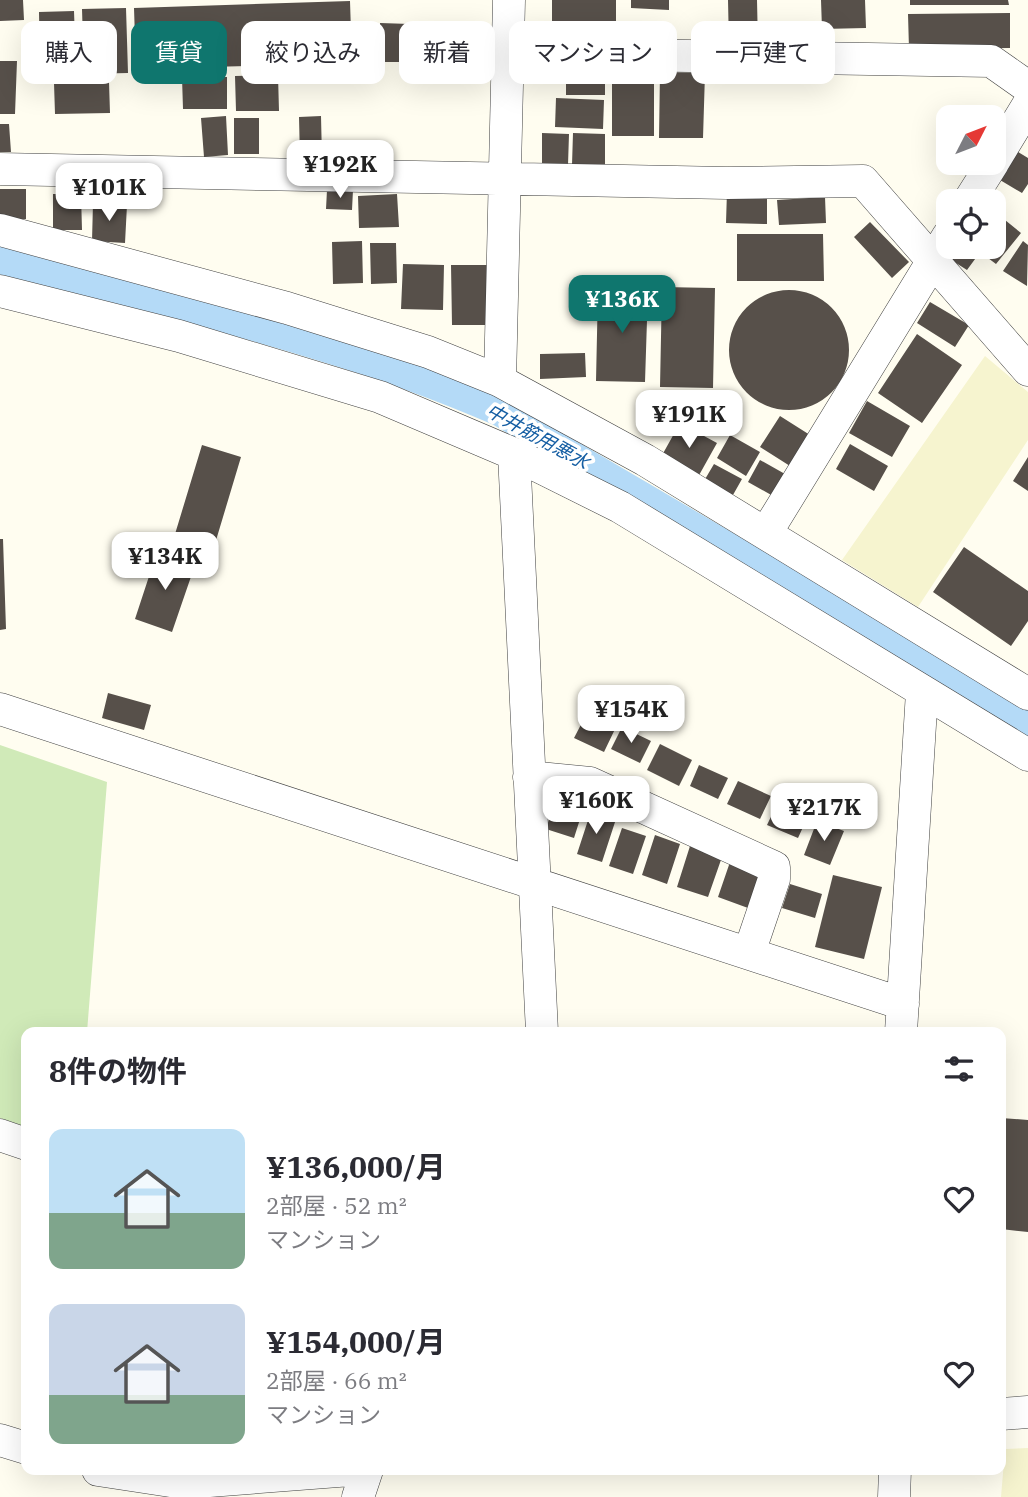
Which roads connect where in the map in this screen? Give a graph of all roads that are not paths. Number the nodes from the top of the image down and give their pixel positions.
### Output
1 (509, 0) edge
2 (508, 53) junction
3 (1028, 87) edge
4 (1028, 105) edge
5 (1006, 141) edge
6 (0, 169) edge
7 (505, 180) junction
8 (0, 230) edge
9 (936, 244) edge
10 (936, 256) edge
11 (949, 259) edge
12 (0, 292) edge
13 (1028, 370) edge
14 (500, 381) junction
15 (514, 454) junction
16 (766, 533) junction
17 (922, 692) junction
18 (1028, 694) edge
19 (0, 709) edge
20 (1028, 755) edge
21 (529, 777) junction
22 (534, 882) junction
23 (749, 953) junction
24 (902, 1018) edge
25 (542, 1027) edge
26 (0, 1135) edge
27 (21, 1142) edge
28 (1028, 1412) edge
29 (1006, 1414) edge
30 (0, 1440) edge
31 (21, 1446) edge
32 (131, 1475) edge
33 (287, 1475) edge
34 (365, 1475) edge
35 (895, 1475) edge
36 (358, 1497) edge
37 (894, 1497) edge

1 - 2 street
2 - 3 street
2 - 7 street
4 - 5 street
6 - 7 street
7 - 9 street
7 - 14 street
8 - 14 street
10 - 16 street
11 - 13 street
12 - 15 street
14 - 16 street
15 - 17 street
15 - 21 street
16 - 18 street
17 - 20 street
17 - 24 street
19 - 22 street
21 - 22 street
21 - 23 street
22 - 23 street
22 - 25 street
23 - 24 street
26 - 27 street
28 - 29 street
30 - 31 street
32 - 33 street
34 - 36 street
35 - 37 street

